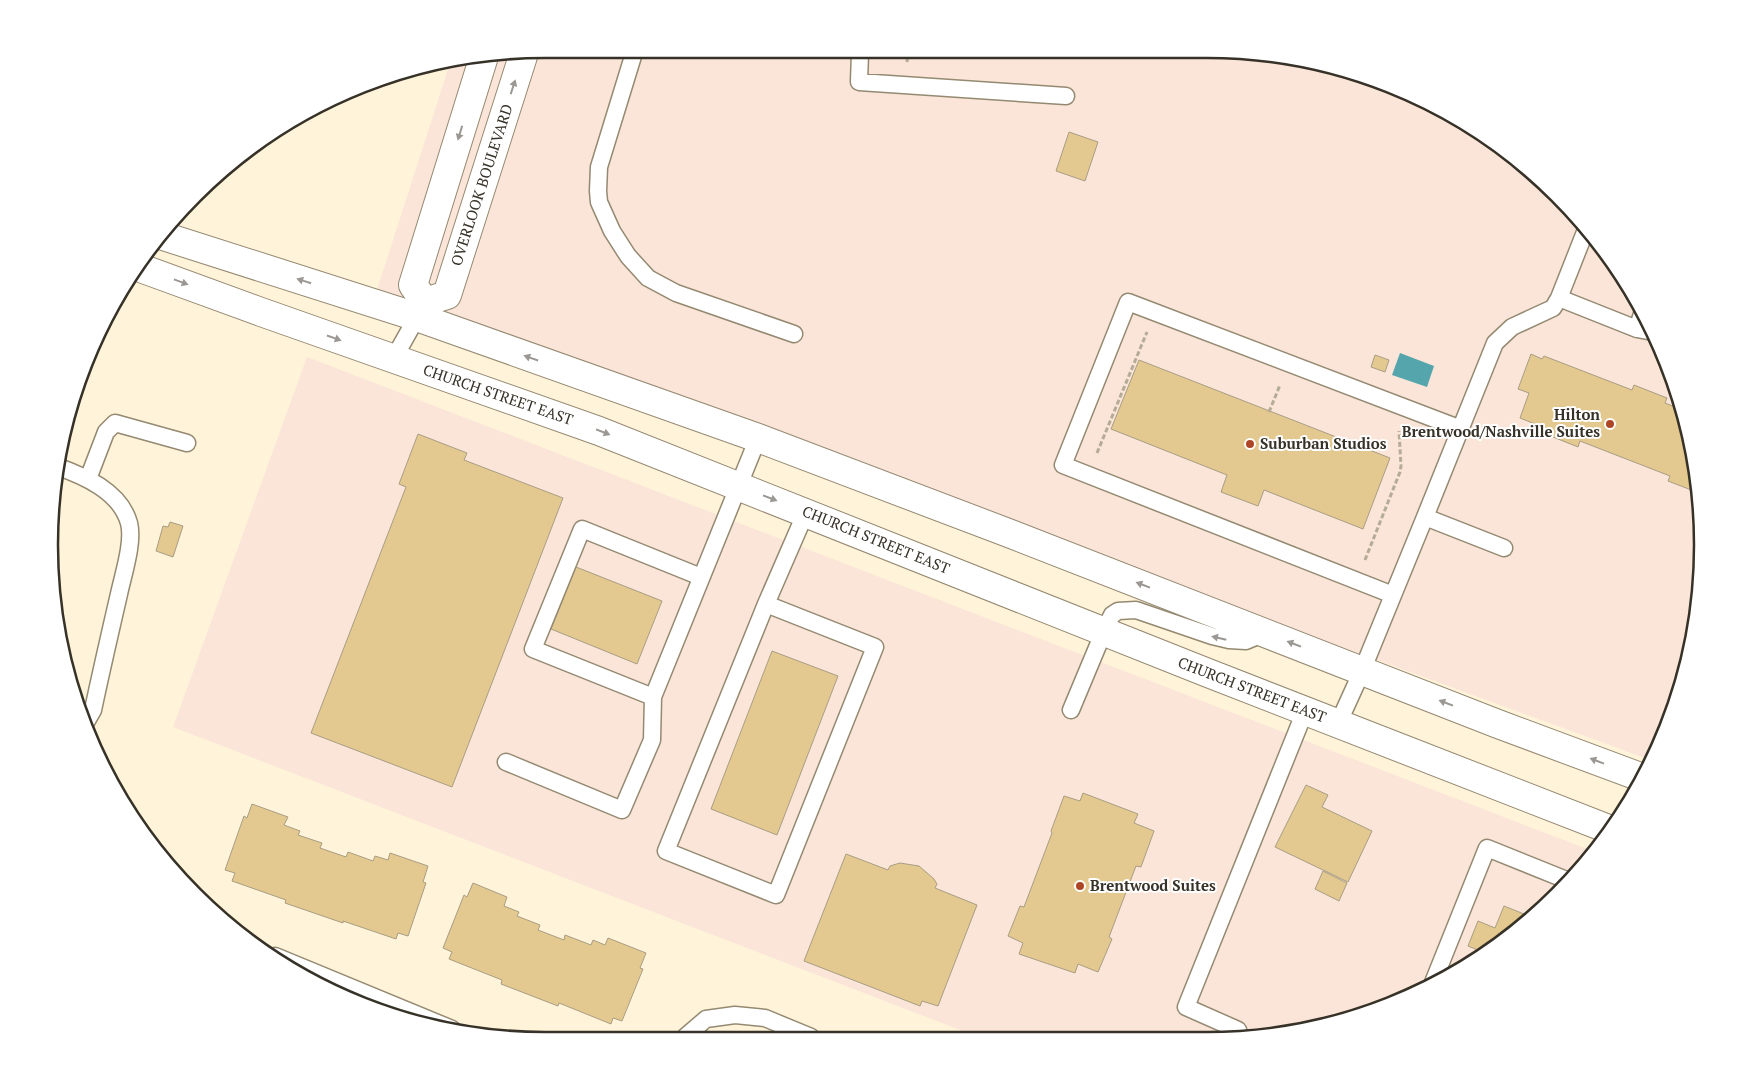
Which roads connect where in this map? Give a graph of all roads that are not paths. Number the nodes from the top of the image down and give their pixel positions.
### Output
1 (632, 58) edge
2 (860, 58) edge
3 (522, 59) edge
4 (482, 62) edge
5 (1066, 96) dead end
6 (1584, 235) edge
7 (167, 237) edge
8 (143, 269) edge
9 (1560, 298) junction
10 (421, 310) junction
11 (1645, 330) edge
12 (794, 334) dead end
13 (394, 358) junction
14 (1461, 429) junction
15 (758, 438) junction
16 (187, 443) dead end
17 (64, 469) edge
18 (88, 479) junction
19 (738, 486) junction
20 (806, 512) junction
21 (1425, 518) junction
22 (1504, 548) dead end
23 (701, 577) junction
24 (1393, 595) junction
25 (766, 604) junction
26 (1104, 632) junction
27 (1265, 633) junction
28 (1362, 671) junction
29 (653, 697) junction
30 (1071, 710) dead end
31 (1305, 711) junction
32 (89, 717) edge
33 (1338, 724) junction
34 (506, 762) dead end
35 (1636, 775) edge
36 (1604, 827) edge
37 (1563, 878) edge
38 (305, 968) edge
39 (1436, 974) edge
40 (423, 1016) edge
41 (1238, 1030) dead end
42 (691, 1032) edge
43 (799, 1032) edge

1 - 12 lane
2 - 5 lane
10 -> 3 main road, OVERLOOK BOULEVARD
4 -> 10 main road
6 - 9 lane
10 -> 7 main road
8 -> 13 main road, CHURCH STREET EAST
9 - 11 lane
9 - 14 lane
10 - 13 lane
15 -> 10 main road
13 -> 19 main road, CHURCH STREET EAST
14 - 21 lane
14 - 24 lane
15 - 19 lane
27 -> 15 main road
16 - 18 lane
17 - 18 lane
18 - 32 lane
19 -> 20 main road, CHURCH STREET EAST
19 - 23 lane
20 - 25 lane
20 - 26 main road, CHURCH STREET EAST
21 - 22 lane
21 - 24 lane
23 - 29 lane
23 - 29 lane
24 - 28 lane
25 - 25 lane
27 -> 26 lane
26 - 30 lane
26 - 31 main road, CHURCH STREET EAST
28 -> 27 main road
28 - 33 lane
35 -> 28 main road
29 - 34 lane
31 - 33 main road, CHURCH STREET EAST
31 - 41 lane
33 - 36 main road, CHURCH STREET EAST
37 - 39 lane
38 - 40 lane
42 - 43 lane

